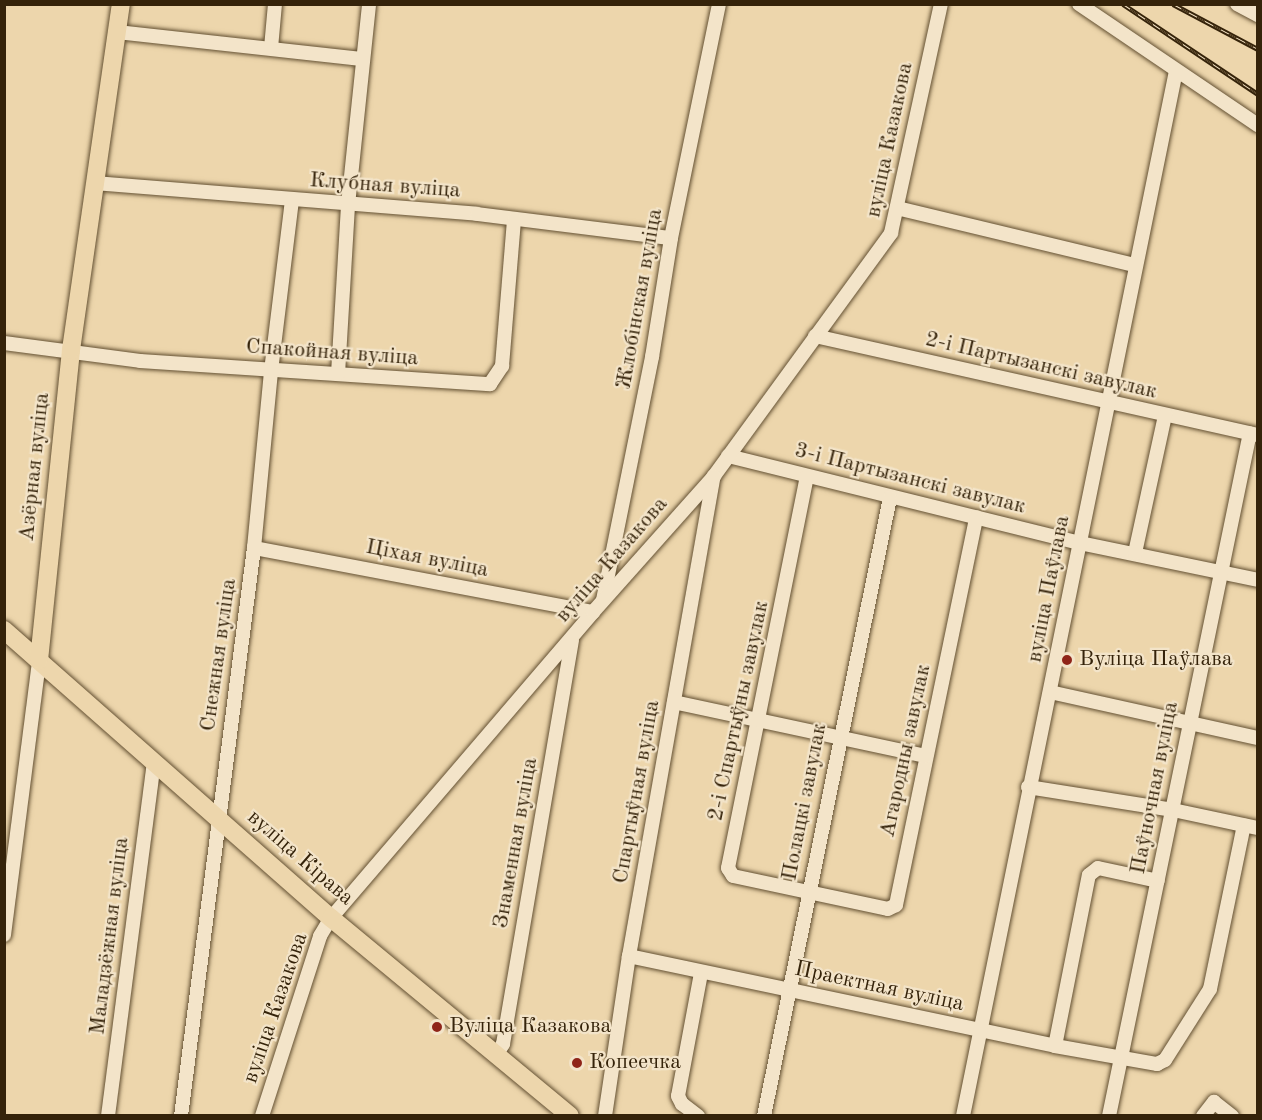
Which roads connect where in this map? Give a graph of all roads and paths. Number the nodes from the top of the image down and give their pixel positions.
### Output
1 (121, 4) edge
2 (274, 4) edge
3 (369, 4) edge
4 (719, 4) edge
5 (941, 4) edge
6 (1080, 4) edge
7 (1237, 4) edge
8 (1257, 15) edge
9 (117, 32) junction
10 (271, 48) junction
11 (362, 59) junction
12 (1176, 71) junction
13 (1255, 118) edge
14 (95, 183) junction
15 (292, 200) junction
16 (348, 205) junction
17 (897, 208) junction
18 (514, 219) junction
19 (671, 238) junction
20 (1135, 265) junction
21 (815, 336) junction
22 (4, 343) edge
23 (71, 350) junction
24 (271, 370) junction
25 (338, 374) junction
26 (1106, 403) junction
27 (1165, 415) junction
28 (1254, 434) edge
29 (728, 456) junction
30 (714, 476) junction
31 (807, 476) junction
32 (890, 498) junction
33 (976, 517) junction
34 (1080, 543) junction
35 (254, 548) junction
36 (1135, 553) junction
37 (1220, 572) junction
38 (1257, 580) edge
39 (603, 601) junction
40 (592, 612) junction
41 (4, 630) edge
42 (572, 638) junction
43 (39, 660) junction
44 (1050, 692) junction
45 (674, 702) junction
46 (759, 720) junction
47 (1190, 724) junction
48 (1257, 738) edge
49 (839, 739) junction
50 (925, 756) junction
51 (154, 763) junction
52 (1028, 787) junction
53 (1173, 810) junction
54 (219, 818) junction
55 (1251, 827) edge
56 (1158, 881) junction
57 (809, 892) junction
58 (331, 918) junction
59 (4, 934) edge
60 (629, 956) junction
61 (701, 974) junction
62 (789, 989) junction
63 (981, 1030) junction
64 (1055, 1046) junction
65 (497, 1054) junction
66 (1120, 1058) junction
67 (108, 1116) edge
68 (181, 1116) edge
69 (262, 1116) edge
70 (570, 1116) edge
71 (605, 1116) edge
72 (698, 1116) edge
73 (764, 1116) edge
74 (963, 1116) edge
75 (1109, 1116) edge
76 (1203, 1116) edge
77 (1232, 1116) edge

1 - 9 main road, Азёрная вуліца
2 - 10 street
3 - 11 street
4 - 19 street, Жлобінская вуліца
5 - 17 street, вуліца Казакова
6 - 12 street
7 - 8 street
9 - 10 street
9 - 14 main road, Азёрная вуліца
10 - 11 street
11 - 16 street
12 - 13 street
12 - 20 street, вуліца Паўлава
14 - 15 street, Клубная вуліца
14 - 23 main road, Азёрная вуліца
15 - 16 street, Клубная вуліца
15 - 24 street, Снежная вуліца
16 - 18 street, Клубная вуліца
16 - 25 street
17 - 20 street
17 - 21 street, вуліца Казакова
18 - 19 street, Клубная вуліца
18 - 25 street, Спакойная вуліца
19 - 39 street, Жлобінская вуліца
20 - 26 street, вуліца Паўлава
21 - 26 street, 2-і Партызанскі завулак
21 - 29 street, вуліца Казакова
22 - 23 street, Спакойная вуліца
23 - 24 street, Спакойная вуліца
23 - 43 main road, Азёрная вуліца
24 - 25 street, Спакойная вуліца
24 - 35 street, Снежная вуліца
26 - 27 street, 2-і Партызанскі завулак
26 - 34 street, вуліца Паўлава
27 - 28 street, 2-і Партызанскі завулак
27 - 36 street
28 - 37 street, Паўночная вуліца
29 - 30 street, вуліца Казакова
29 - 31 street, 3-і Партызанскі завулак
30 - 39 street, вуліца Казакова
30 - 45 street, Спартыўная вуліца
31 - 32 street, 3-і Партызанскі завулак
31 - 46 street, 2-і Спартыўны завулак
32 - 33 street, 3-і Партызанскі завулак
32 - 49 street, Полацкі завулак
33 - 34 street, 3-і Партызанскі завулак
33 - 50 street, Агародны завулак
34 - 36 street, 3-і Партызанскі завулак
34 - 44 street, вуліца Паўлава
35 - 40 street, Ціхая вуліца
35 - 54 street, Снежная вуліца
36 - 37 street, 3-і Партызанскі завулак
37 - 38 street, 3-і Партызанскі завулак
37 - 47 street, Паўночная вуліца
39 - 40 street, вуліца Казакова
40 - 42 street, вуліца Казакова
41 - 43 main road, вуліца Кірава
42 - 58 street, вуліца Казакова
42 - 65 street, Знаменная вуліца
43 - 51 main road, вуліца Кірава
43 - 59 street, Азёрная вуліца
44 - 47 street
44 - 52 street, вуліца Паўлава
45 - 46 street
45 - 60 street, Спартыўная вуліца
46 - 49 street
46 - 57 street, 2-і Спартыўны завулак
47 - 48 street
47 - 53 street, Паўночная вуліца
49 - 50 street
49 - 57 street, Полацкі завулак
50 - 57 street, Агародны завулак
51 - 54 main road, вуліца Кірава
51 - 67 street, Маладзёжная вуліца
52 - 53 street
52 - 63 street, вуліца Паўлава
53 - 55 street
53 - 56 street, Паўночная вуліца
54 - 58 main road, вуліца Кірава
54 - 68 street, Снежная вуліца
55 - 66 street, Праектная вуліца
56 - 64 street
56 - 66 street, Паўночная вуліца
57 - 62 street, Полацкі завулак
58 - 65 main road, вуліца Кірава
58 - 69 street, вуліца Казакова
60 - 61 street, Праектная вуліца
60 - 71 street, Спартыўная вуліца
61 - 62 street, Праектная вуліца
61 - 72 street
62 - 63 street, Праектная вуліца
62 - 73 street, Полацкі завулак
63 - 64 street, Праектная вуліца
63 - 74 street, вуліца Паўлава
64 - 66 street, Праектная вуліца
65 - 70 main road, вуліца Кірава
66 - 75 street, Паўночная вуліца
76 - 77 street

